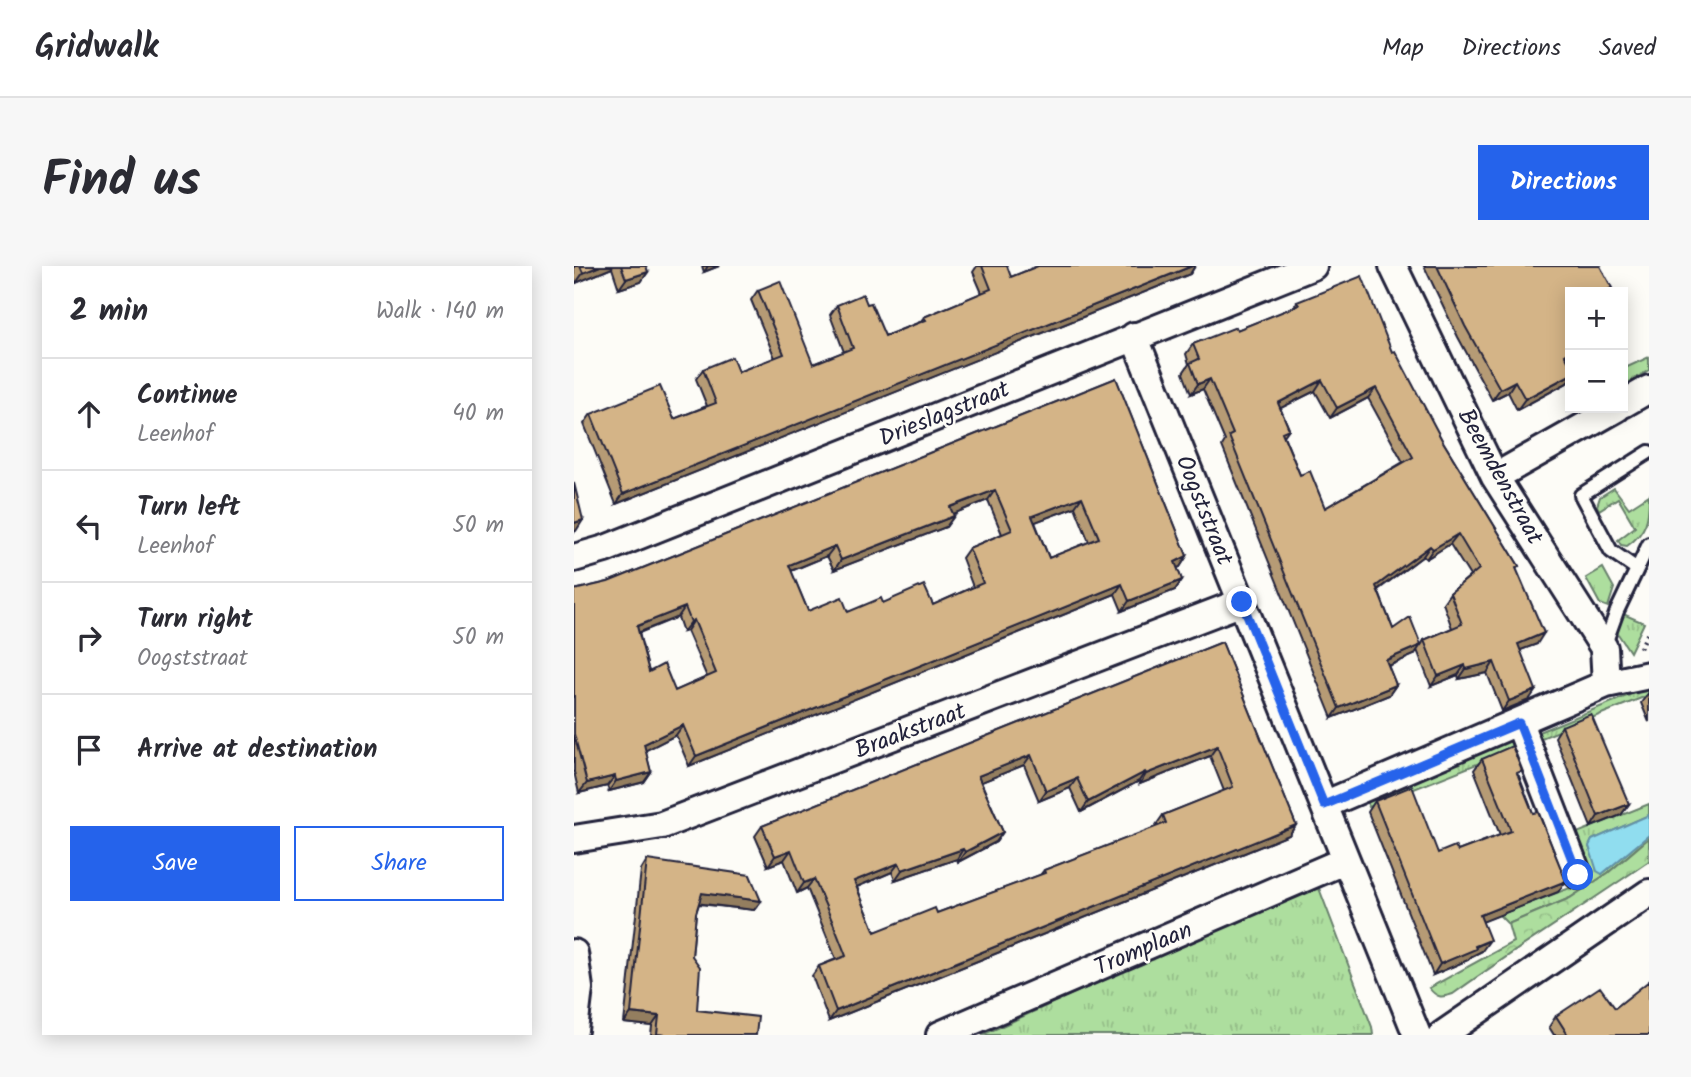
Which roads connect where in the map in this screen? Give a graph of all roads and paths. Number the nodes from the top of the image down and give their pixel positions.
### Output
1 (1312, 266) edge
2 (1393, 266) edge
3 (1134, 336) junction
4 (1649, 389) edge
5 (1628, 401) edge
6 (1608, 413) edge
7 (1649, 452) edge
8 (1495, 477) junction
9 (1649, 544) edge
10 (574, 558) edge
11 (1637, 569) junction
12 (1242, 602) junction
13 (1604, 648) junction
14 (1649, 674) edge
15 (1606, 684) junction
16 (1519, 723) junction
17 (1324, 805) junction
18 (574, 839) edge
19 (1346, 860) junction
20 (1578, 875) dead end
21 (1649, 893) edge
22 (574, 953) edge
23 (574, 1030) edge
24 (940, 1035) edge
25 (1417, 1035) edge
26 (1442, 1035) edge

1 - 3 street, Drieslagstraat
2 - 8 street, Beemdenstraat
3 - 10 street, Drieslagstraat
3 - 12 street, Oogststraat
4 - 5 street
6 - 8 street
7 - 11 lane
8 - 13 street, Beemdenstraat
9 - 11 lane
11 - 13 lane
12 - 17 street, Oogststraat
12 - 18 street, Braakstraat
13 - 15 street, Beemdenstraat
14 - 15 street
15 - 16 street
16 - 17 street
16 - 20 street
17 - 19 street, Oogststraat
19 - 24 street, Tromplaan
19 - 25 street, Oogststraat
21 - 26 street
22 - 23 street

